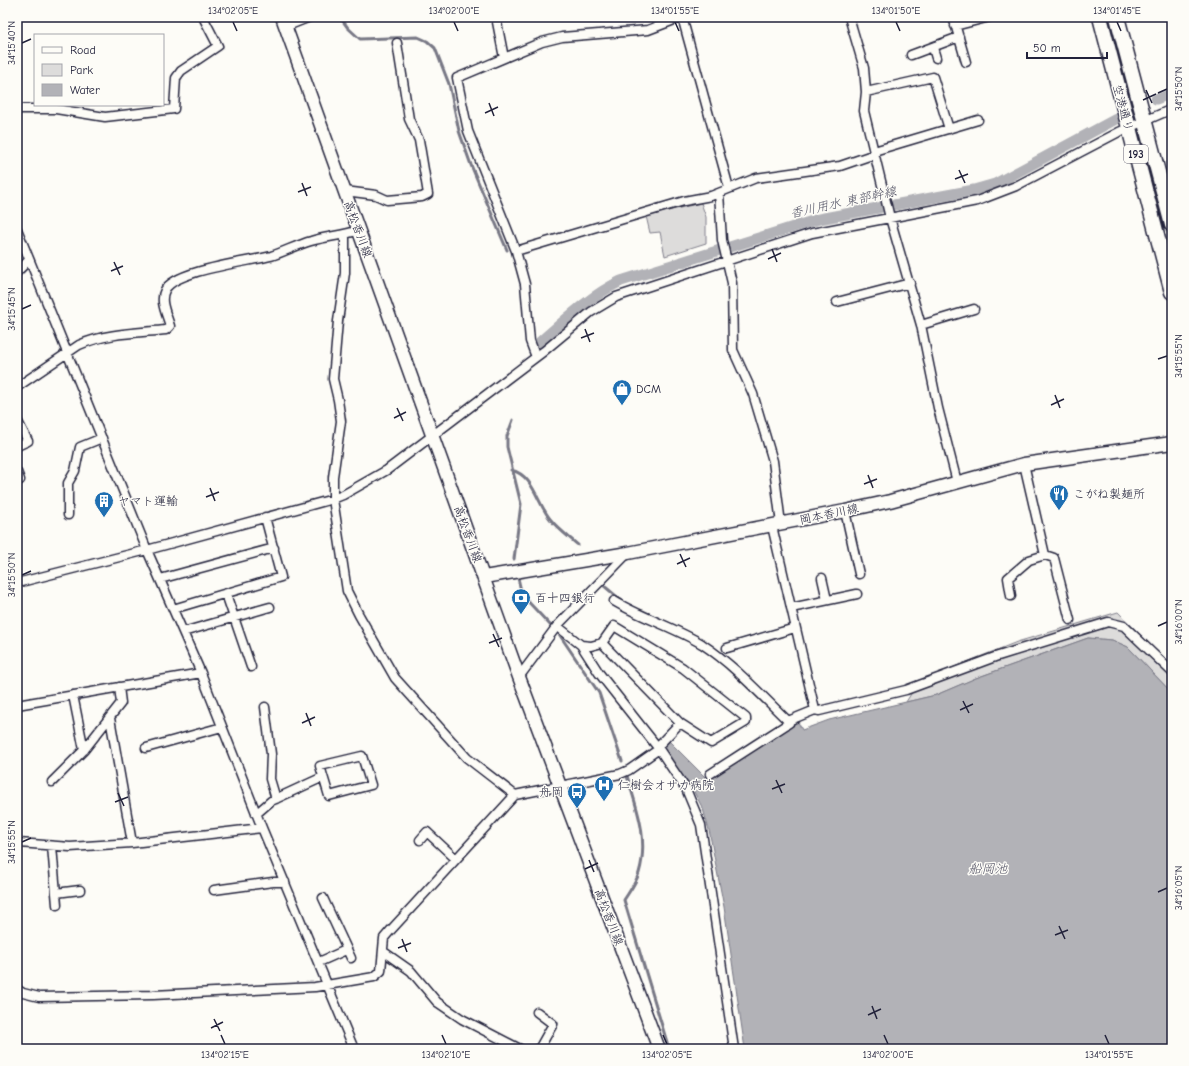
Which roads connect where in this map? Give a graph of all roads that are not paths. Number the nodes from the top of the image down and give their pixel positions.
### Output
1 (203, 17) edge
2 (310, 17) edge
3 (496, 17) edge
4 (953, 17) edge
5 (990, 17) edge
6 (1100, 17) edge
7 (1117, 17) edge
8 (852, 18) edge
9 (284, 22) edge
10 (955, 26) junction
11 (959, 37) junction
12 (397, 43) dead end
13 (933, 48) junction
14 (911, 55) dead end
15 (504, 58) junction
16 (936, 58) dead end
17 (966, 62) dead end
18 (866, 92) junction
19 (17, 109) edge
20 (1172, 109) edge
21 (978, 120) dead end
22 (1144, 121) junction
23 (1129, 128) junction
24 (949, 129) junction
25 (875, 152) junction
26 (729, 188) junction
27 (345, 191) junction
28 (719, 192) junction
29 (888, 210) junction
30 (1172, 225) edge
31 (17, 229) edge
32 (359, 230) junction
33 (345, 235) junction
34 (516, 252) junction
35 (29, 260) junction
36 (728, 260) junction
37 (17, 272) edge
38 (910, 284) junction
39 (1172, 292) edge
40 (837, 302) dead end
41 (974, 309) dead end
42 (921, 325) junction
43 (68, 354) junction
44 (536, 357) junction
45 (17, 387) edge
46 (17, 420) edge
47 (433, 434) junction
48 (102, 438) junction
49 (1172, 443) edge
50 (17, 446) edge
51 (1024, 464) junction
52 (957, 482) junction
53 (333, 499) junction
54 (845, 511) junction
55 (68, 515) dead end
56 (265, 517) junction
57 (777, 525) junction
58 (274, 548) junction
59 (147, 550) junction
60 (628, 553) junction
61 (1045, 555) junction
62 (859, 574) dead end
63 (484, 577) junction
64 (822, 578) dead end
65 (160, 579) junction
66 (17, 583) edge
67 (226, 594) junction
68 (857, 594) dead end
69 (1011, 596) dead end
70 (827, 600) junction
71 (614, 601) dead end
72 (270, 608) dead end
73 (791, 608) junction
74 (173, 609) junction
75 (234, 618) junction
76 (1070, 620) dead end
77 (557, 626) junction
78 (796, 628) junction
79 (183, 632) junction
80 (602, 643) junction
81 (581, 645) junction
82 (727, 648) dead end
83 (251, 668) dead end
84 (1172, 672) edge
85 (201, 673) junction
86 (519, 677) junction
87 (119, 687) junction
88 (72, 695) junction
89 (17, 705) edge
90 (265, 707) dead end
91 (815, 710) junction
92 (110, 718) junction
93 (788, 721) junction
94 (680, 723) junction
95 (222, 727) junction
96 (146, 748) dead end
97 (659, 748) junction
98 (84, 750) junction
99 (710, 774) dead end
100 (323, 777) junction
101 (52, 782) dead end
102 (560, 787) junction
103 (515, 795) junction
104 (276, 800) junction
105 (256, 814) junction
106 (262, 828) junction
107 (420, 840) dead end
108 (132, 843) junction
109 (18, 844) edge
110 (52, 846) junction
111 (456, 859) junction
112 (285, 882) junction
113 (80, 890) dead end
114 (214, 890) dead end
115 (56, 893) junction
116 (323, 898) dead end
117 (57, 905) dead end
118 (346, 950) junction
119 (384, 952) junction
120 (351, 958) dead end
121 (319, 962) junction
122 (328, 984) junction
123 (17, 989) edge
124 (537, 1012) dead end
125 (354, 1049) edge
126 (520, 1049) edge
127 (539, 1049) edge
128 (659, 1049) edge
129 (734, 1049) edge

1 - 19 street
2 - 9 street
3 - 15 street
4 - 10 street
5 - 10 street
6 - 23 highway, 空港通り / 193
7 - 22 highway, 空港通り / 193
8 - 18 street
9 - 27 main road, 高松香川線
10 - 11 street
11 - 13 street
11 - 17 street
12 - 27 street
13 - 14 street
13 - 16 street
15 - 26 street
15 - 34 street
18 - 24 street
18 - 25 street
20 - 22 street
21 - 24 street
22 - 23 street
22 - 30 highway, 空港通り / 193
23 - 29 street
23 - 39 highway, 空港通り / 193
24 - 25 street
25 - 26 street
25 - 29 street
26 - 28 street
27 - 32 main road, 高松香川線
28 - 34 street
28 - 36 street
29 - 36 street
29 - 38 street
31 - 35 street
32 - 33 street
32 - 47 main road, 高松香川線
33 - 43 street
33 - 53 street
34 - 44 street
35 - 37 street
35 - 43 street
36 - 44 street
36 - 57 street
38 - 40 street
38 - 42 street
41 - 42 street
42 - 52 street
43 - 45 street
43 - 48 street
44 - 47 street
46 - 50 street
47 - 53 street
47 - 63 main road, 高松香川線
48 - 55 street
48 - 59 street
49 - 51 main road, 岡本香川線
51 - 52 main road, 岡本香川線
51 - 61 street
52 - 54 main road, 岡本香川線
53 - 56 street
53 - 103 street
54 - 57 main road, 岡本香川線
54 - 62 street
56 - 58 street
56 - 59 street
57 - 60 main road, 岡本香川線
57 - 73 street
58 - 65 street
58 - 67 street
59 - 65 street
59 - 66 street
60 - 63 main road, 岡本香川線
60 - 77 street
61 - 69 street
61 - 76 street
63 - 86 main road, 高松香川線
64 - 70 street
65 - 74 street
67 - 74 street
67 - 75 street
68 - 70 street
70 - 73 street
71 - 93 street
72 - 75 street
73 - 78 street
74 - 79 street
75 - 79 street
75 - 83 street
77 - 81 street
77 - 86 street
78 - 82 street
78 - 91 street
79 - 85 street
80 - 81 street
80 - 94 street
80 - 94 street
81 - 97 street
84 - 91 street
85 - 87 street
85 - 95 street
86 - 102 main road, 高松香川線
87 - 88 street
87 - 92 street
88 - 89 street
88 - 98 street
90 - 104 street
91 - 93 street
92 - 98 street
92 - 108 street
93 - 99 street
94 - 97 street
95 - 96 street
95 - 105 street
97 - 102 street
97 - 129 street
98 - 101 street
100 - 100 street
100 - 104 street
102 - 103 street
102 - 128 main road, 高松香川線
103 - 111 street
104 - 105 street
105 - 106 street
106 - 108 street
106 - 112 street
107 - 111 street
108 - 110 street
109 - 110 street
110 - 115 street
111 - 119 street
112 - 114 street
112 - 121 street
113 - 115 street
115 - 117 street
116 - 118 street
118 - 120 street
118 - 121 street
119 - 122 street
119 - 126 street
121 - 122 street
122 - 123 street
122 - 125 street
124 - 127 street

